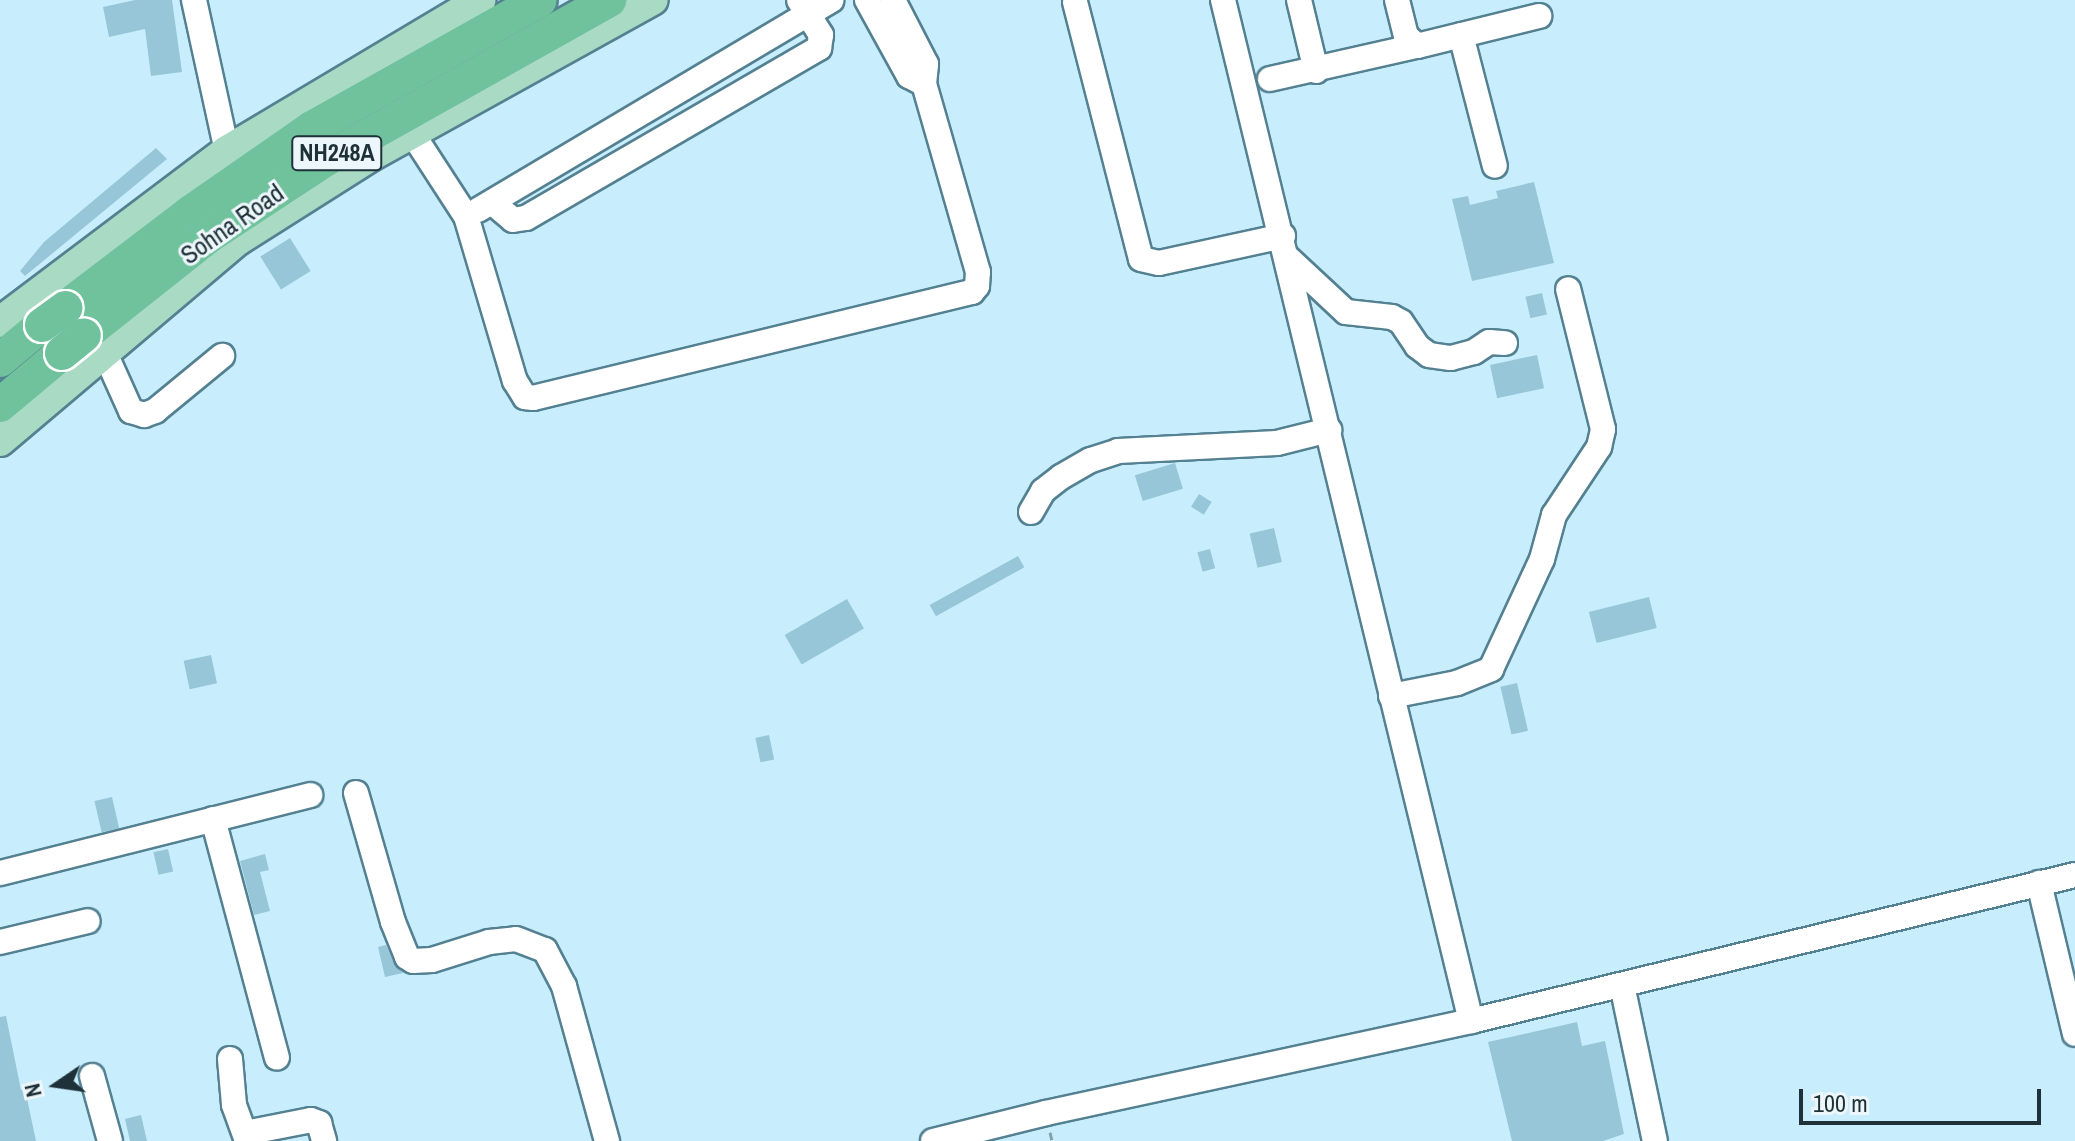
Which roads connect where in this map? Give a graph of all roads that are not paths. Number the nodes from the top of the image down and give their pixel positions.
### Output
1 (194, 0) edge
2 (480, 0) edge
3 (540, 0) edge
4 (609, 0) edge
5 (653, 0) edge
6 (831, 0) edge
7 (867, 0) edge
8 (893, 0) edge
9 (1223, 0) edge
10 (1299, 0) edge
11 (1397, 0) edge
12 (1075, 2) dead end
13 (803, 7) edge
14 (1539, 16) dead end
15 (1461, 35) junction
16 (1417, 46) junction
17 (1316, 71) junction
18 (1270, 79) dead end
19 (924, 84) junction
20 (412, 133) junction
21 (227, 151) junction
22 (1495, 166) dead end
23 (493, 203) junction
24 (466, 216) junction
25 (1285, 247) junction
26 (1568, 289) dead end
27 (0, 322) edge
28 (69, 333) junction
29 (1505, 343) dead end
30 (222, 356) dead end
31 (0, 360) edge
32 (0, 405) edge
33 (1329, 430) junction
34 (0, 441) edge
35 (1031, 512) dead end
36 (1391, 696) junction
37 (356, 793) dead end
38 (310, 795) dead end
39 (213, 819) junction
40 (0, 873) edge
41 (2075, 875) edge
42 (2039, 883) junction
43 (88, 921) dead end
44 (0, 942) edge
45 (1622, 985) junction
46 (1471, 1021) junction
47 (2075, 1034) edge
48 (277, 1058) dead end
49 (230, 1059) dead end
50 (92, 1076) dead end
51 (246, 1137) edge
52 (110, 1141) edge
53 (324, 1141) edge
54 (607, 1141) edge
55 (933, 1141) edge
56 (1655, 1141) edge

1 - 21 street
2 - 21 main road
3 - 28 highway, Sohna Road / NH248A
4 - 28 highway, Sohna Road / NH248A
5 - 20 main road
6 - 13 street
7 - 19 street
8 - 19 street
9 - 25 street
10 - 17 street
11 - 16 street
12 - 25 street
13 - 23 street
13 - 23 street
14 - 15 street
15 - 16 street
15 - 22 street
16 - 17 street
17 - 18 street
19 - 24 street
20 - 24 street
20 - 28 main road
21 - 28 main road
23 - 24 street
25 - 29 street
25 - 33 street
26 - 36 street
27 - 28 main road
28 - 30 street
28 - 31 highway, Sohna Road / NH248A
28 - 32 highway, Sohna Road / NH248A
28 - 34 main road
33 - 35 street
33 - 36 street
36 - 46 street
37 - 54 street
38 - 39 street
39 - 40 street
39 - 48 street
41 - 42 street
42 - 45 street
42 - 47 street
43 - 44 street
45 - 46 street
45 - 56 street
46 - 55 street
49 - 51 street
50 - 52 street
51 - 53 street

